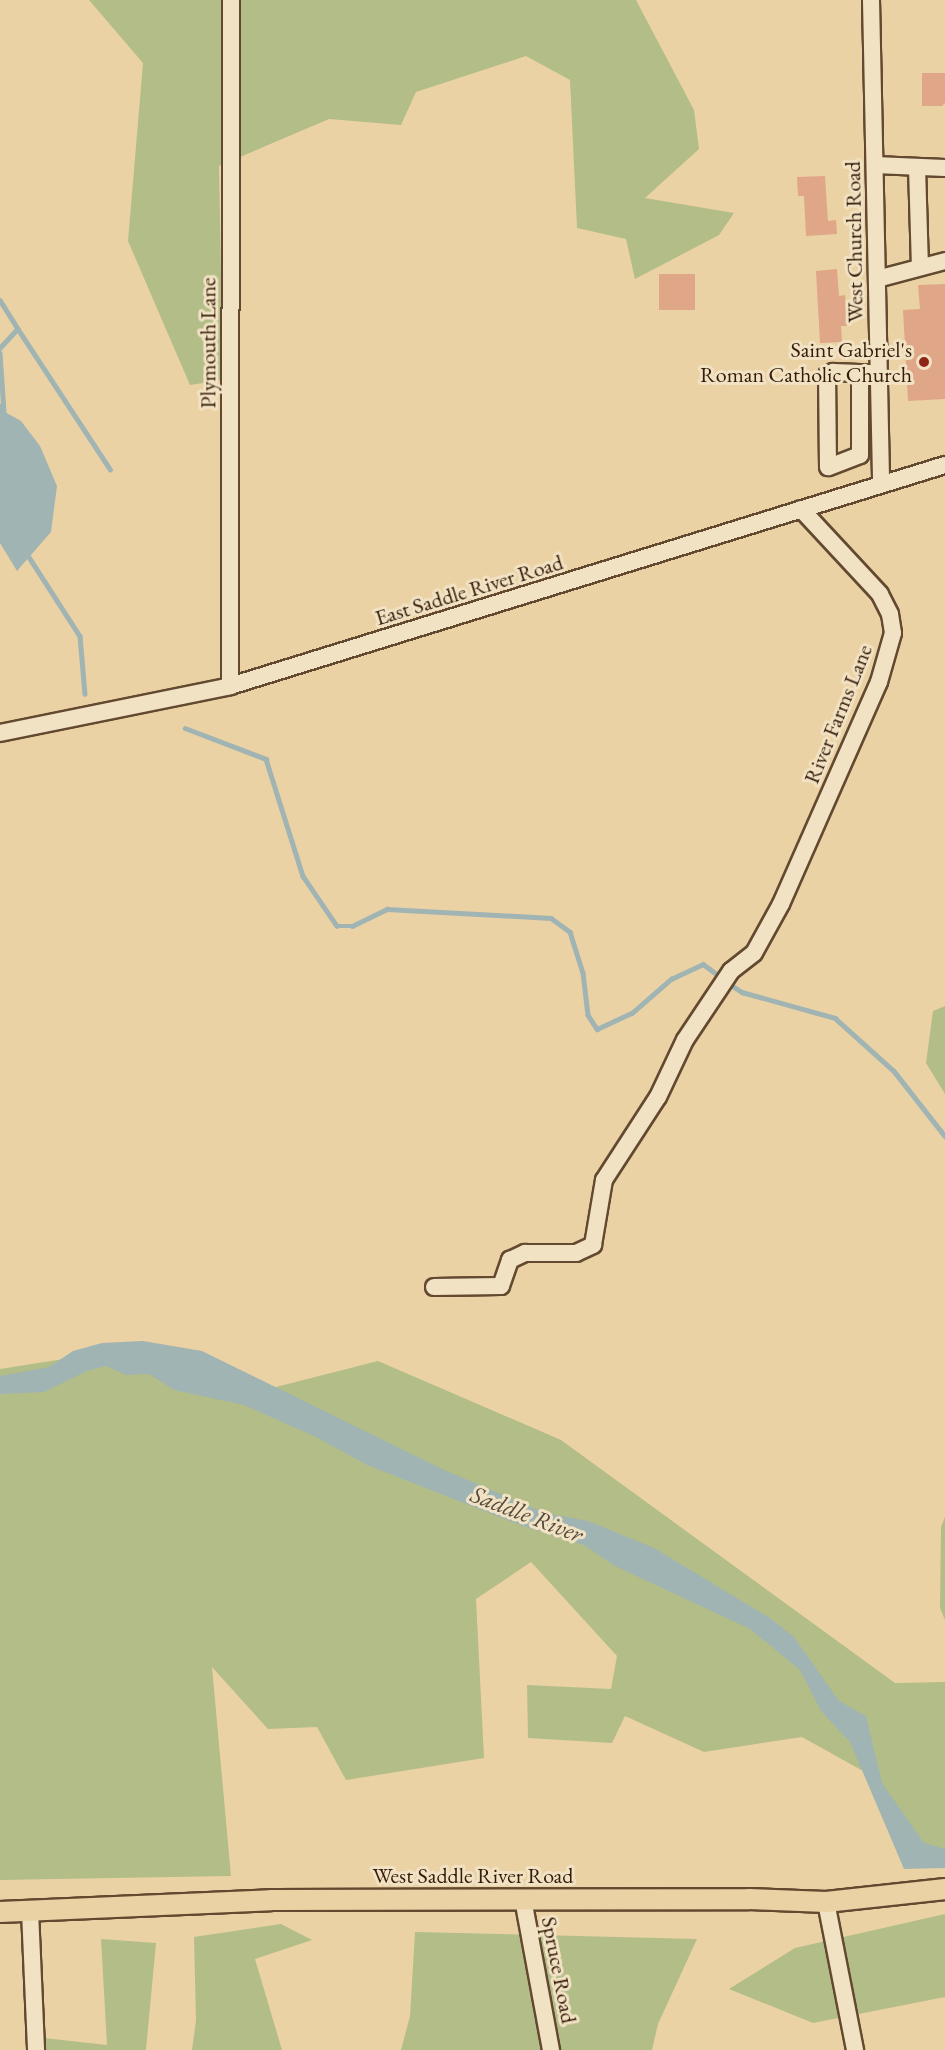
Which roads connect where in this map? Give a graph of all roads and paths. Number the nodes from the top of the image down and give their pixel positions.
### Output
1 (231, 0) edge
2 (871, 0) edge
3 (874, 165) junction
4 (917, 167) junction
5 (945, 168) edge
6 (945, 261) edge
7 (920, 266) junction
8 (877, 279) junction
9 (860, 372) junction
10 (879, 373) junction
11 (861, 415) junction
12 (879, 415) junction
13 (945, 465) edge
14 (881, 484) junction
15 (801, 509) junction
16 (230, 686) junction
17 (0, 733) edge
18 (434, 1287) dead end
19 (945, 1889) edge
20 (523, 1899) junction
21 (826, 1902) junction
22 (30, 1911) junction
23 (0, 1912) edge
24 (36, 2050) edge
25 (551, 2050) edge
26 (855, 2050) edge

1 - 16 street, Plymouth Lane
2 - 3 street, West Church Road
3 - 4 street
3 - 8 street, West Church Road
4 - 5 street
4 - 7 street
6 - 7 street
7 - 8 street
8 - 10 street, West Church Road
9 - 10 street
9 - 11 street
9 - 11 street
10 - 12 street, West Church Road
11 - 12 street
12 - 14 street, West Church Road
13 - 14 street, East Saddle River Road
14 - 15 street, East Saddle River Road
15 - 16 street, East Saddle River Road
15 - 18 street, River Farms Lane
16 - 17 street, East Saddle River Road
19 - 21 main road, West Saddle River Road
20 - 21 main road, West Saddle River Road
20 - 22 main road, West Saddle River Road
20 - 25 street, Spruce Road
21 - 26 street
22 - 23 main road, West Saddle River Road
22 - 24 street

